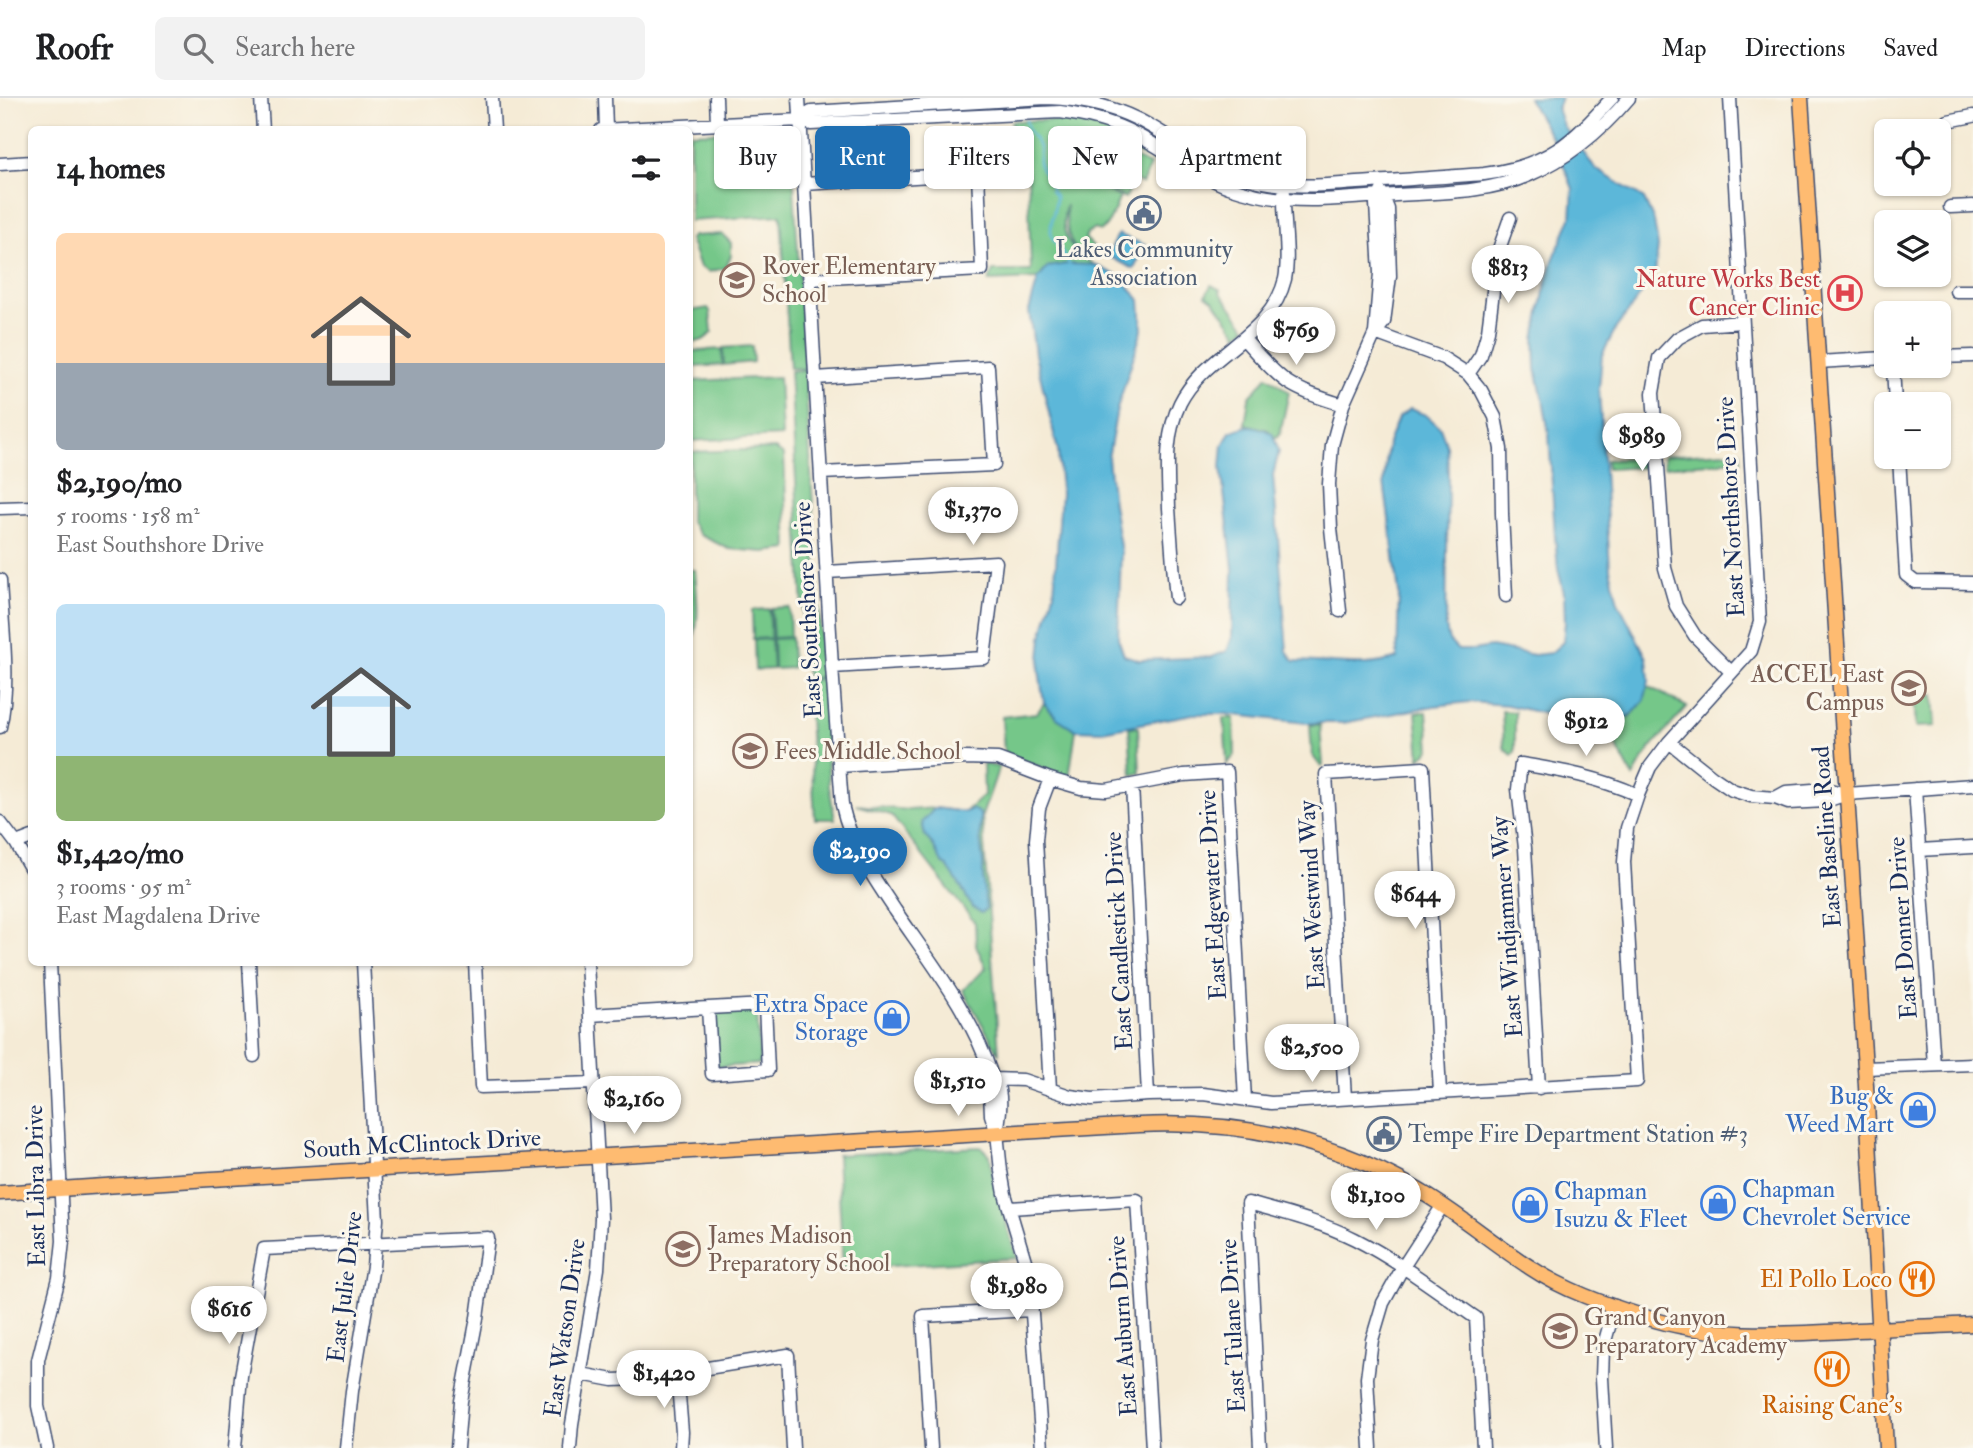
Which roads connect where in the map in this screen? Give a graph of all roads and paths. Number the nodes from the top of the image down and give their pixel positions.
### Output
1 (261, 98) edge
2 (492, 98) edge
3 (605, 98) edge
4 (716, 98) edge
5 (799, 98) edge
6 (1612, 98) edge
7 (1629, 98) edge
8 (1730, 98) edge
9 (1801, 98) edge
10 (950, 101) edge
11 (1115, 104) edge
12 (1973, 116) edge
13 (951, 118) junction
14 (801, 120) junction
15 (1951, 120) edge
16 (1108, 122) junction
17 (718, 123) junction
18 (262, 126) edge
19 (494, 126) edge
20 (607, 126) edge
21 (662, 126) edge
22 (1156, 130) edge
23 (1583, 137) junction
24 (1156, 145) edge
25 (1555, 157) junction
26 (28, 162) edge
27 (0, 164) edge
28 (1380, 181) junction
29 (804, 184) junction
30 (1252, 189) edge
31 (1274, 189) edge
32 (1284, 193) junction
33 (1381, 196) junction
34 (1973, 206) edge
35 (1950, 207) dead end
36 (1510, 218) dead end
37 (810, 279) junction
38 (1956, 291) dead end
39 (1973, 291) edge
40 (1742, 322) junction
41 (1374, 332) junction
42 (1244, 339) junction
43 (1973, 356) edge
44 (1951, 357) edge
45 (1874, 359) edge
46 (1818, 362) junction
47 (1468, 374) junction
48 (815, 378) junction
49 (1343, 405) junction
50 (1900, 469) edge
51 (821, 473) junction
52 (28, 507) edge
53 (0, 508) edge
54 (827, 572) junction
55 (0, 580) edge
56 (1973, 583) edge
57 (1506, 596) dead end
58 (1176, 598) dead end
59 (1340, 611) dead end
60 (832, 667) junction
61 (1731, 672) junction
62 (0, 727) edge
63 (1669, 742) junction
64 (839, 766) junction
65 (1050, 779) junction
66 (1132, 785) junction
67 (1973, 785) edge
68 (1915, 789) junction
69 (1847, 794) junction
70 (1638, 795) junction
71 (0, 822) edge
72 (28, 838) edge
73 (16, 843) junction
74 (1973, 847) edge
75 (1919, 850) junction
76 (28, 864) edge
77 (50, 966) edge
78 (249, 966) edge
79 (363, 966) edge
80 (475, 966) edge
81 (587, 966) edge
82 (708, 1007) junction
83 (590, 1015) junction
84 (254, 1056) dead end
85 (1973, 1064) edge
86 (1934, 1065) junction
87 (1865, 1068) junction
88 (993, 1079) junction
89 (594, 1083) junction
90 (1539, 1088) junction
91 (1050, 1089) junction
92 (1440, 1093) junction
93 (1148, 1095) junction
94 (1345, 1098) junction
95 (1245, 1100) junction
96 (997, 1133) junction
97 (598, 1156) junction
98 (375, 1169) junction
99 (60, 1190) junction
100 (0, 1193) edge
101 (1443, 1205) junction
102 (1010, 1208) junction
103 (376, 1244) junction
104 (1403, 1267) junction
105 (1615, 1307) junction
106 (1032, 1310) junction
107 (1973, 1324) edge
108 (1879, 1329) junction
109 (677, 1372) junction
110 (581, 1374) junction
111 (47, 1448) edge
112 (235, 1448) edge
113 (346, 1448) edge
114 (457, 1448) edge
115 (570, 1448) edge
116 (681, 1448) edge
117 (793, 1448) edge
118 (931, 1448) edge
119 (1042, 1448) edge
120 (1152, 1448) edge
121 (1260, 1448) edge
122 (1371, 1448) edge
123 (1483, 1448) edge
124 (1606, 1448) edge
125 (1886, 1448) edge

1 - 18 street
2 - 19 street
3 - 20 street
4 - 17 street
5 - 14 street, East Southshore Drive
6 - 23 street
7 - 23 street
8 - 40 street, East Northshore Drive
9 - 46 main road, East Baseline Road
10 - 11 street
10 - 13 street
10 - 14 street
11 - 16 street
11 - 22 street
12 - 15 street
13 - 14 street
13 - 16 street
14 - 17 street
14 - 29 street, East Southshore Drive
16 - 24 street
17 - 21 street
23 - 25 street
25 - 28 street
25 - 33 street
26 - 27 street
28 - 32 street
28 - 33 street
29 - 37 street, East Southshore Drive
29 - 37 street
30 - 32 street
31 - 32 street
32 - 33 street
32 - 42 street
33 - 41 street
34 - 35 street
36 - 47 street
37 - 48 street, East Southshore Drive
38 - 39 street
40 - 61 street, East Northshore Drive
40 - 61 street
41 - 47 street
41 - 49 street
42 - 49 street
42 - 58 street
43 - 44 street
45 - 46 street
46 - 69 main road, East Baseline Road
47 - 57 street
48 - 51 street, East Southshore Drive
48 - 51 street
49 - 59 street
50 - 56 street
51 - 54 street, East Southshore Drive
52 - 53 street
54 - 60 street, East Southshore Drive
54 - 60 street
55 - 62 street
60 - 64 street, East Southshore Drive
61 - 63 street, East Northshore Drive
63 - 69 street
63 - 70 street, East Northshore Drive
64 - 65 street
64 - 88 street, East Southshore Drive
65 - 66 street
65 - 91 street
66 - 93 street, East Candlestick Drive
66 - 95 street, East Edgewater Drive
67 - 68 street
68 - 69 street
68 - 75 street, East Donner Drive
69 - 87 main road, East Baseline Road
70 - 90 street, East Northshore Drive
70 - 90 street, East Windjammer Way
71 - 73 street
72 - 73 street
73 - 76 street
74 - 75 street
75 - 86 street, East Donner Drive
77 - 99 street, East Libra Drive
78 - 84 street
79 - 98 street, East Julie Drive
80 - 89 street
81 - 83 street, East Watson Drive
82 - 82 street
82 - 83 street
83 - 89 street, East Watson Drive
85 - 86 street
86 - 87 street
87 - 108 main road, East Baseline Road
88 - 91 street
88 - 96 street, East Southshore Drive
89 - 97 street, East Watson Drive
90 - 92 street
91 - 93 street
92 - 94 street
92 - 94 street, East Westwind Way
93 - 95 street
94 - 95 street
96 - 97 main road, South McClintock Drive
96 - 101 main road, South McClintock Drive
96 - 102 street, East Southshore Drive
97 - 98 main road, South McClintock Drive
97 - 110 street, East Watson Drive
98 - 99 main road, South McClintock Drive
98 - 103 street, East Julie Drive
99 - 100 main road, South McClintock Drive
99 - 111 street, East Libra Drive
101 - 104 street
101 - 105 main road, South McClintock Drive
102 - 106 street, East Southshore Drive
102 - 120 street, East Auburn Drive
103 - 112 street
103 - 113 street, East Julie Drive
103 - 114 street
104 - 121 street, East Tulane Drive
104 - 122 street
104 - 123 street
105 - 108 main road, South McClintock Drive
105 - 124 street
106 - 118 street
106 - 119 street, East Southshore Drive
107 - 108 main road, South McClintock Drive
108 - 125 main road, East Baseline Road
109 - 110 street
109 - 116 street
109 - 117 street
110 - 115 street, East Watson Drive

